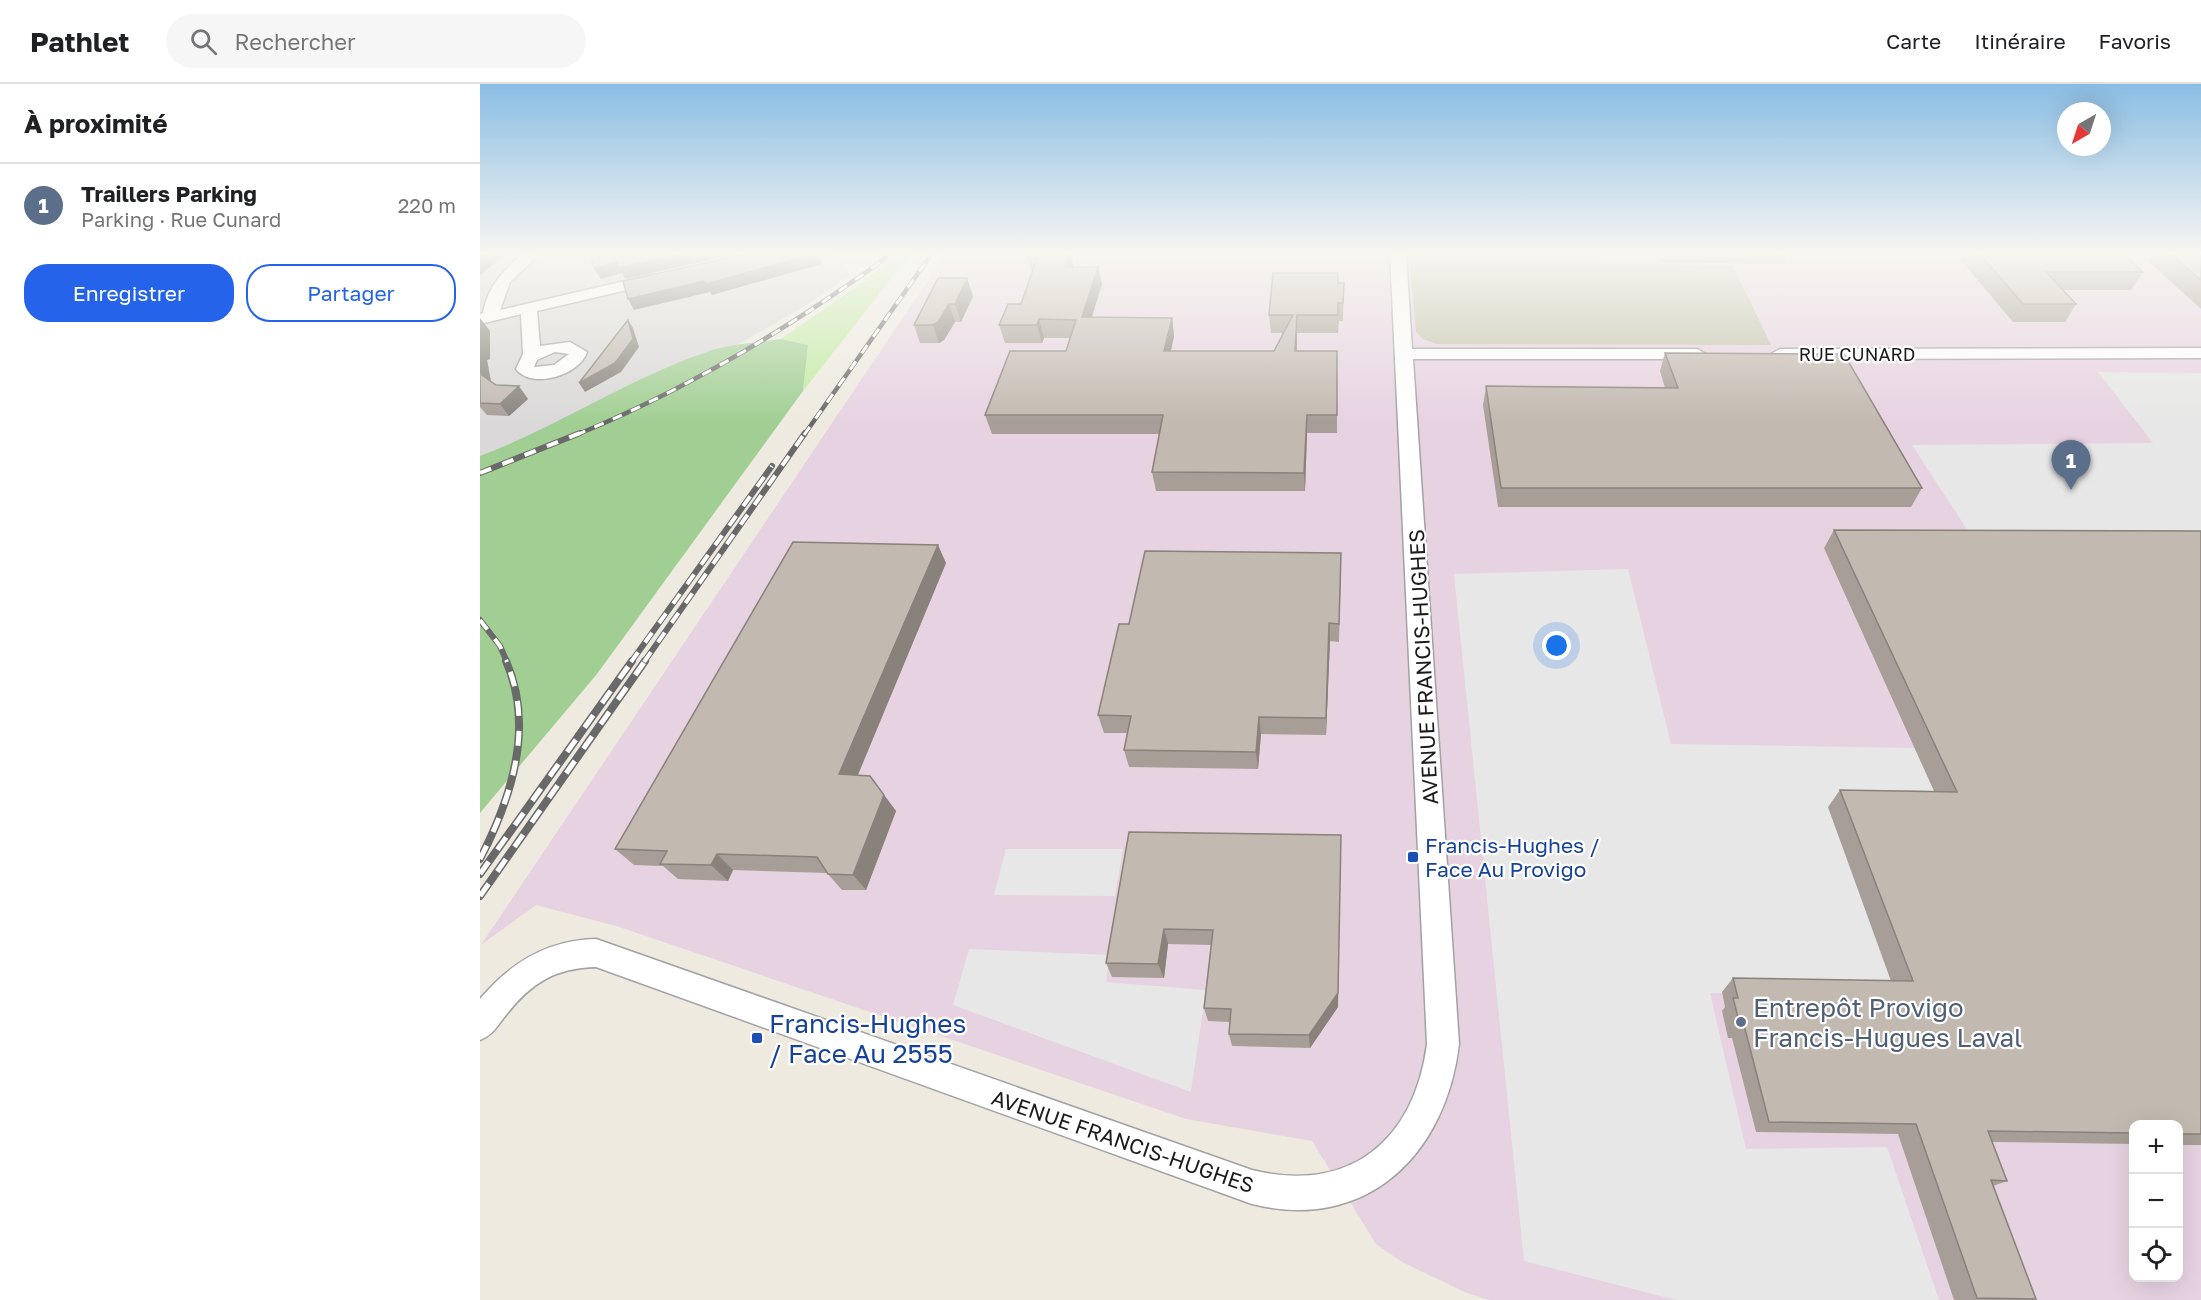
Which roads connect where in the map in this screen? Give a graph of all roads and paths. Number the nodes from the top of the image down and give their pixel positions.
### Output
1 (530, 308) edge
2 (527, 309) edge
3 (1402, 309) edge
4 (486, 318) edge
5 (2201, 353) edge
6 (1406, 354) junction
7 (1712, 354) edge
8 (1760, 354) edge
9 (532, 356) dead end
10 (480, 1025) edge

1 - 9 street
2 - 4 street
3 - 6 street, AVENUE FRANCIS-HUGHES
5 - 8 street, RUE CUNARD
6 - 7 street
6 - 10 street, AVENUE FRANCIS-HUGHES

